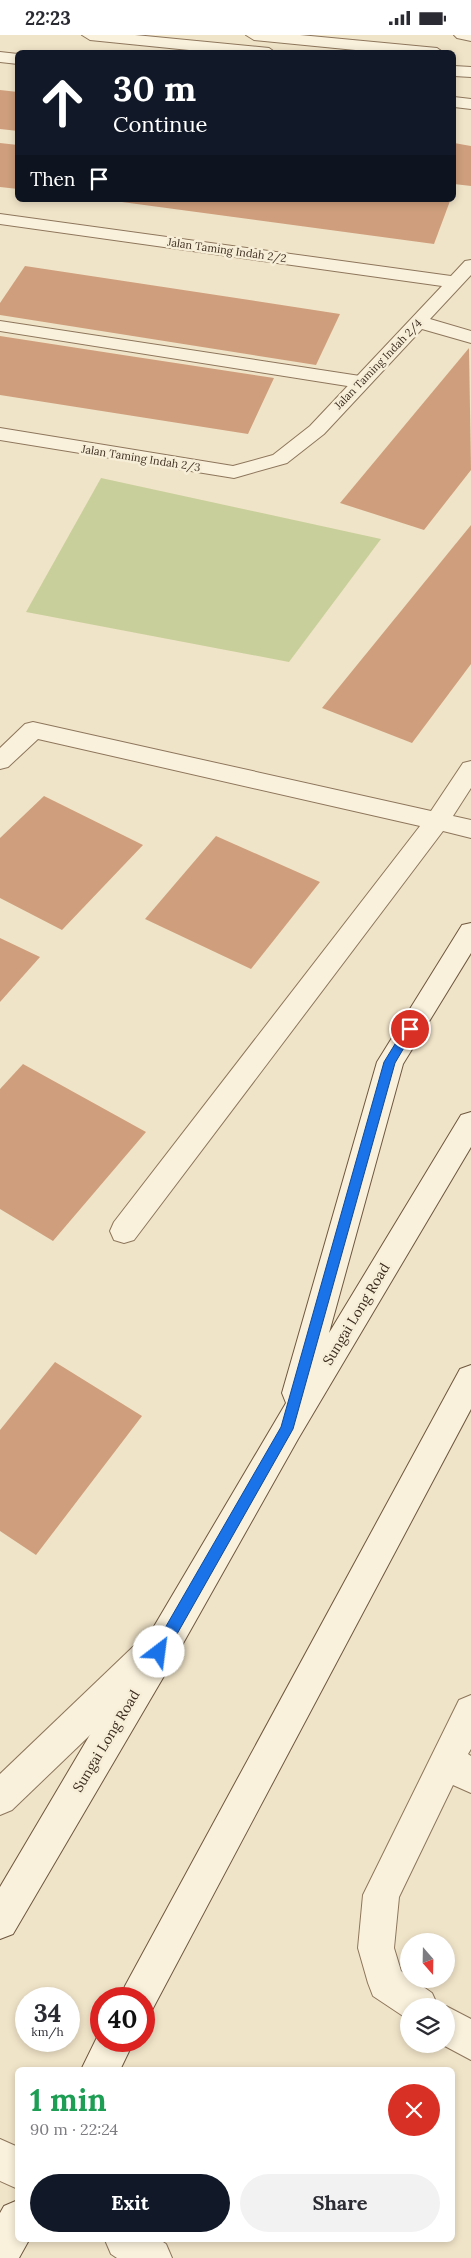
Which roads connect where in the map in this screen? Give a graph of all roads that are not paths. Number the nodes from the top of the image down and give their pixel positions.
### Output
1 (90, 35) edge
2 (254, 35) edge
3 (462, 35) edge
4 (471, 36) edge
5 (238, 50) edge
6 (406, 50) edge
7 (0, 57) edge
8 (15, 59) edge
9 (456, 71) edge
10 (471, 72) edge
11 (456, 102) edge
12 (471, 104) edge
13 (0, 219) edge
14 (471, 265) edge
15 (455, 282) junction
16 (419, 322) junction
17 (0, 326) edge
18 (471, 337) edge
19 (360, 382) junction
20 (0, 434) edge
21 (280, 459) joint
22 (0, 761) edge
23 (471, 769) edge
24 (438, 820) junction
25 (471, 829) edge
26 (471, 932) edge
27 (471, 1123) edge
28 (124, 1231) dead end
29 (471, 1379) edge
30 (287, 1429) junction
31 (169, 1635) junction
32 (471, 1712) edge
33 (459, 1768) edge
34 (0, 1798) edge
35 (0, 1921) edge
36 (144, 1987) edge
37 (408, 1998) edge
38 (455, 2031) edge
39 (471, 2041) edge
40 (109, 2052) edge
41 (102, 2067) edge
42 (0, 2158) edge
43 (15, 2168) edge
44 (15, 2226) edge
45 (128, 2242) edge
46 (0, 2253) edge
47 (152, 2258) edge

1 - 5 street
2 - 6 street
3 - 4 street
7 - 8 street
9 - 10 street
11 - 12 street
13 - 15 street, Jalan Taming Indah 2/2
14 - 15 street, Jalan Taming Indah 2/4
15 - 16 street, Jalan Taming Indah 2/4
16 - 18 street
16 - 19 street, Jalan Taming Indah 2/4
17 - 19 street
19 - 21 street, Jalan Taming Indah 2/4
20 - 21 street, Jalan Taming Indah 2/3
22 - 24 street
23 - 24 street
24 - 25 street
24 - 28 street
26 - 30 street
27 - 30 street, Sungai Long Road
29 - 36 street
30 - 31 street, Sungai Long Road
31 - 34 street
31 - 35 street, Sungai Long Road
32 - 33 street
33 - 37 street
38 - 39 street
40 - 41 street
42 - 43 street
44 - 46 street
45 - 47 street

